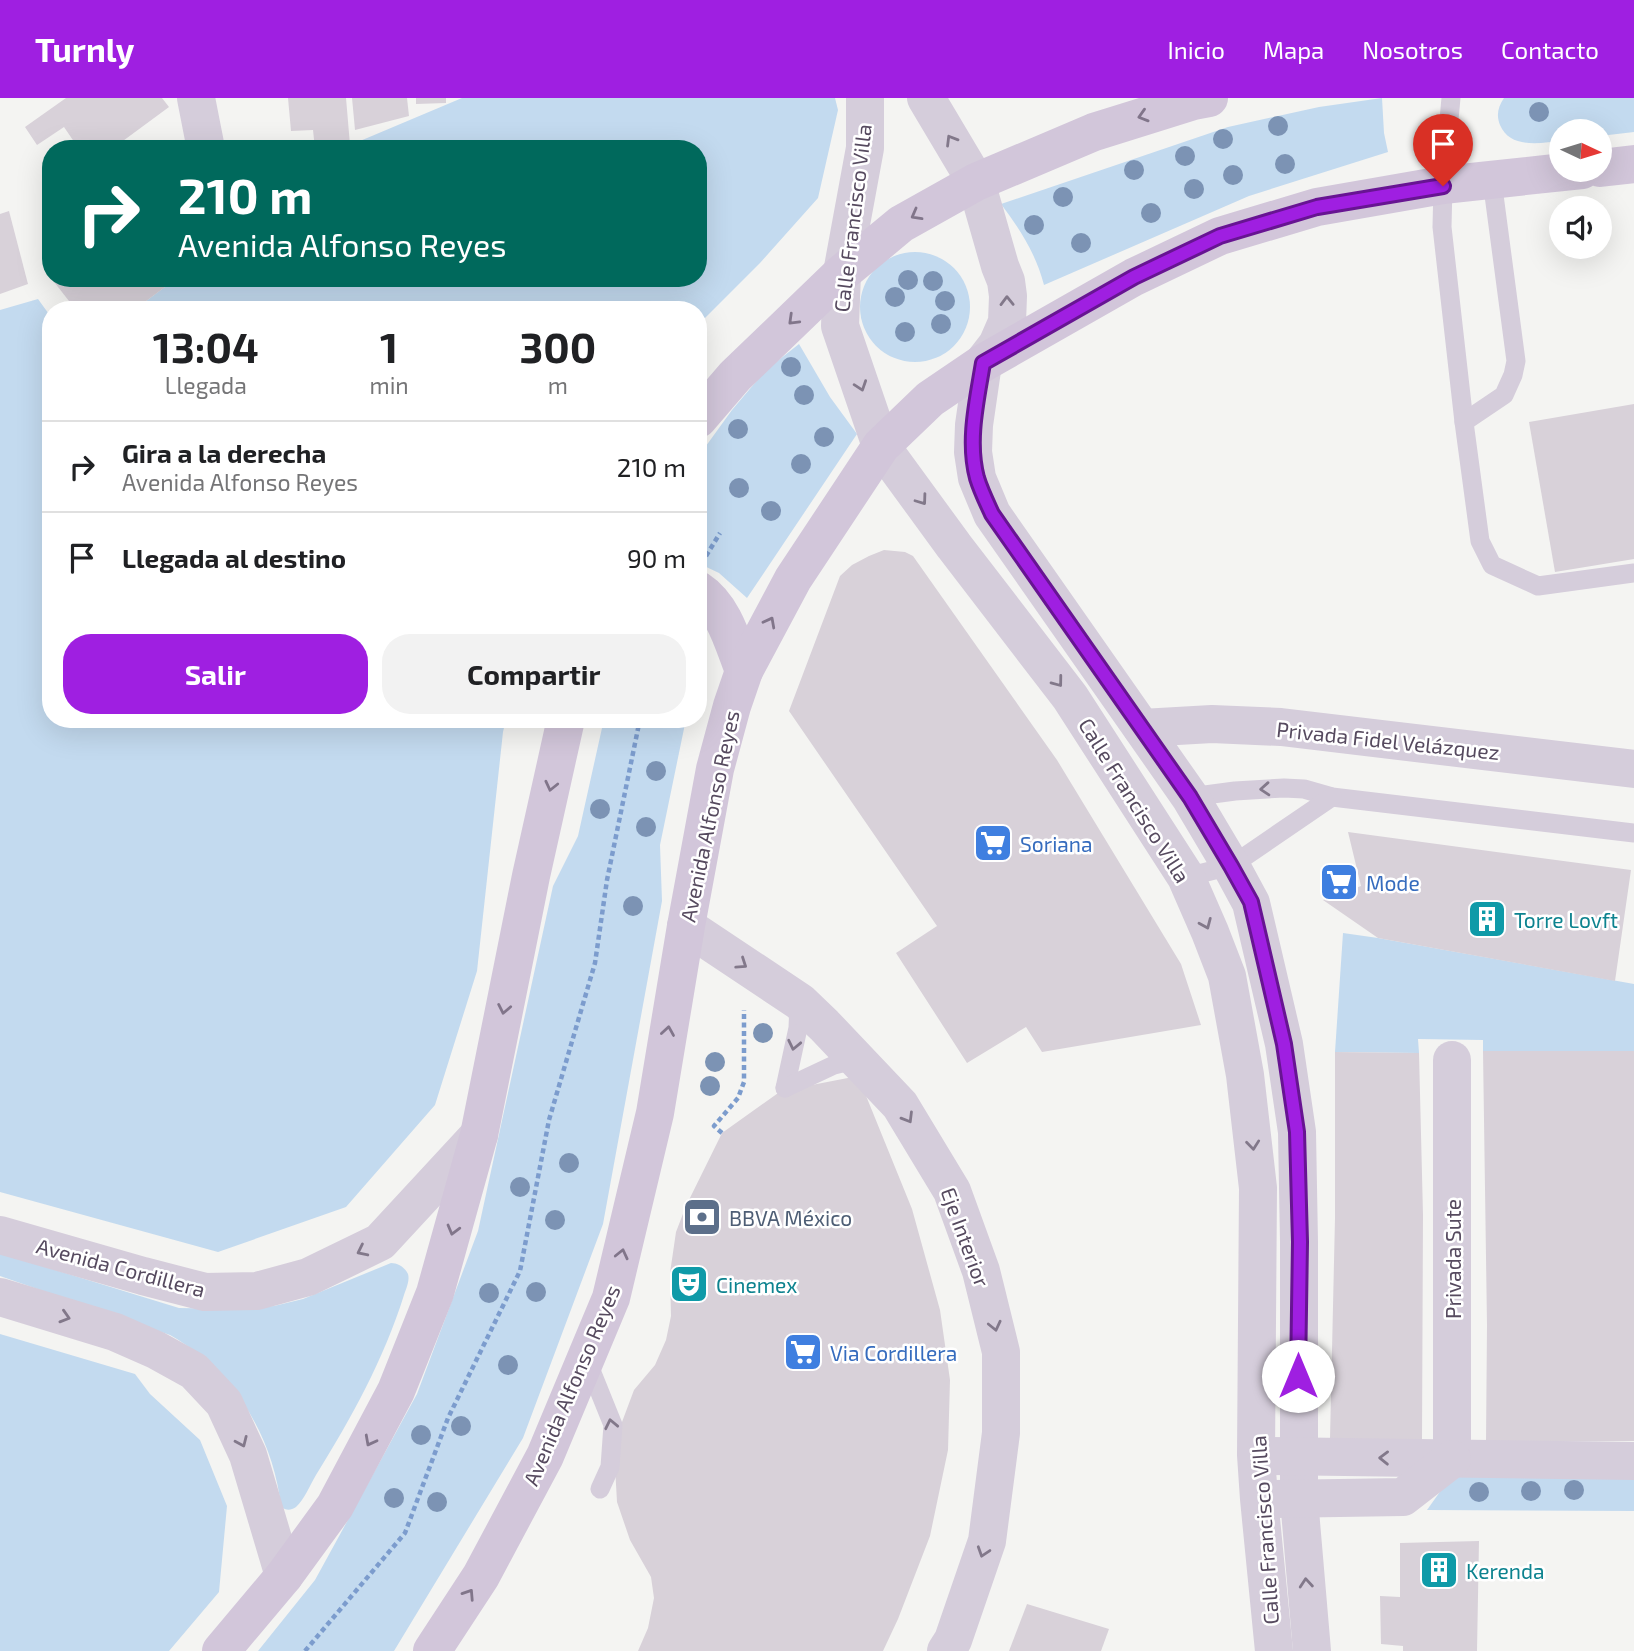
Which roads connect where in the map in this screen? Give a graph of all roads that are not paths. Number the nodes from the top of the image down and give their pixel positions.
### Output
1 (196, 98) edge
2 (865, 98) edge
3 (926, 98) edge
4 (1209, 98) edge
5 (1451, 98) edge
6 (204, 140) edge
7 (1634, 164) edge
8 (1612, 167) edge
9 (1549, 174) edge
10 (1492, 180) junction
11 (976, 182) junction
12 (1443, 186) junction
13 (842, 273) junction
14 (983, 363) junction
15 (707, 409) edge
16 (1464, 422) junction
17 (881, 446) junction
18 (1634, 573) edge
19 (707, 590) edge
20 (744, 671) junction
21 (564, 728) edge
22 (1142, 728) junction
23 (1634, 769) edge
24 (1190, 797) junction
25 (1332, 797) junction
26 (1634, 832) edge
27 (1231, 866) junction
28 (1186, 877) junction
29 (686, 926) junction
30 (1267, 967) junction
31 (1227, 976) junction
32 (800, 1002) junction
33 (858, 1059) junction
34 (1452, 1060) dead end
35 (479, 1135) junction
36 (0, 1235) edge
37 (0, 1297) edge
38 (586, 1358) junction
39 (1256, 1455) junction
40 (1298, 1456) junction
41 (1452, 1459) junction
42 (1634, 1461) edge
43 (600, 1489) dead end
44 (1259, 1499) junction
45 (1298, 1499) junction
46 (284, 1576) junction
47 (221, 1651) edge
48 (432, 1651) edge
49 (946, 1651) edge
50 (1273, 1651) edge
51 (1312, 1651) edge

1 - 6 street
2 - 13 street, Calle Francisco Villa
11 -> 3 street, Calle Francisco Villa
4 -> 11 main road
5 - 12 lane
7 - 8 main road
9 - 10 main road, Avenida Alfonso Reyes
10 - 12 main road, Avenida Alfonso Reyes
10 - 16 lane
11 -> 13 main road
14 -> 11 street, Calle Francisco Villa
12 - 14 main road, Avenida Alfonso Reyes
12 - 16 lane
13 -> 15 main road
13 -> 17 street, Calle Francisco Villa
14 - 17 main road, Avenida Alfonso Reyes
14 - 22 street, Calle Francisco Villa
16 - 18 lane
20 -> 17 main road, Avenida Alfonso Reyes
17 -> 28 street, Calle Francisco Villa
19 - 20 main road
20 - 29 main road, Avenida Alfonso Reyes
21 -> 35 main road
22 - 23 street, Privada Fidel Velázquez
22 - 24 street, Calle Francisco Villa
25 -> 24 lane
24 - 27 street, Calle Francisco Villa
25 - 26 lane
25 - 27 lane
27 - 28 lane
27 - 30 street, Calle Francisco Villa
28 -> 31 street, Calle Francisco Villa
29 -> 32 street, Eje Interior
38 -> 29 main road, Avenida Alfonso Reyes
30 - 31 street
30 - 40 street, Calle Francisco Villa
31 -> 39 street, Calle Francisco Villa
32 - 33 street, Eje Interior
32 -> 33 lane
33 -> 49 street, Eje Interior
34 - 41 street, Privada Sute
35 -> 36 street, Avenida Cordillera
35 -> 46 main road
37 -> 46 street
43 -> 38 lane
48 -> 38 main road, Avenida Alfonso Reyes
39 - 40 street
39 - 44 street, Calle Francisco Villa
41 -> 40 street
40 - 45 street, Calle Francisco Villa
41 - 42 street
41 - 45 street
44 - 45 street
44 - 50 street, Calle Francisco Villa
51 -> 45 street, Calle Francisco Villa
46 - 47 main road

